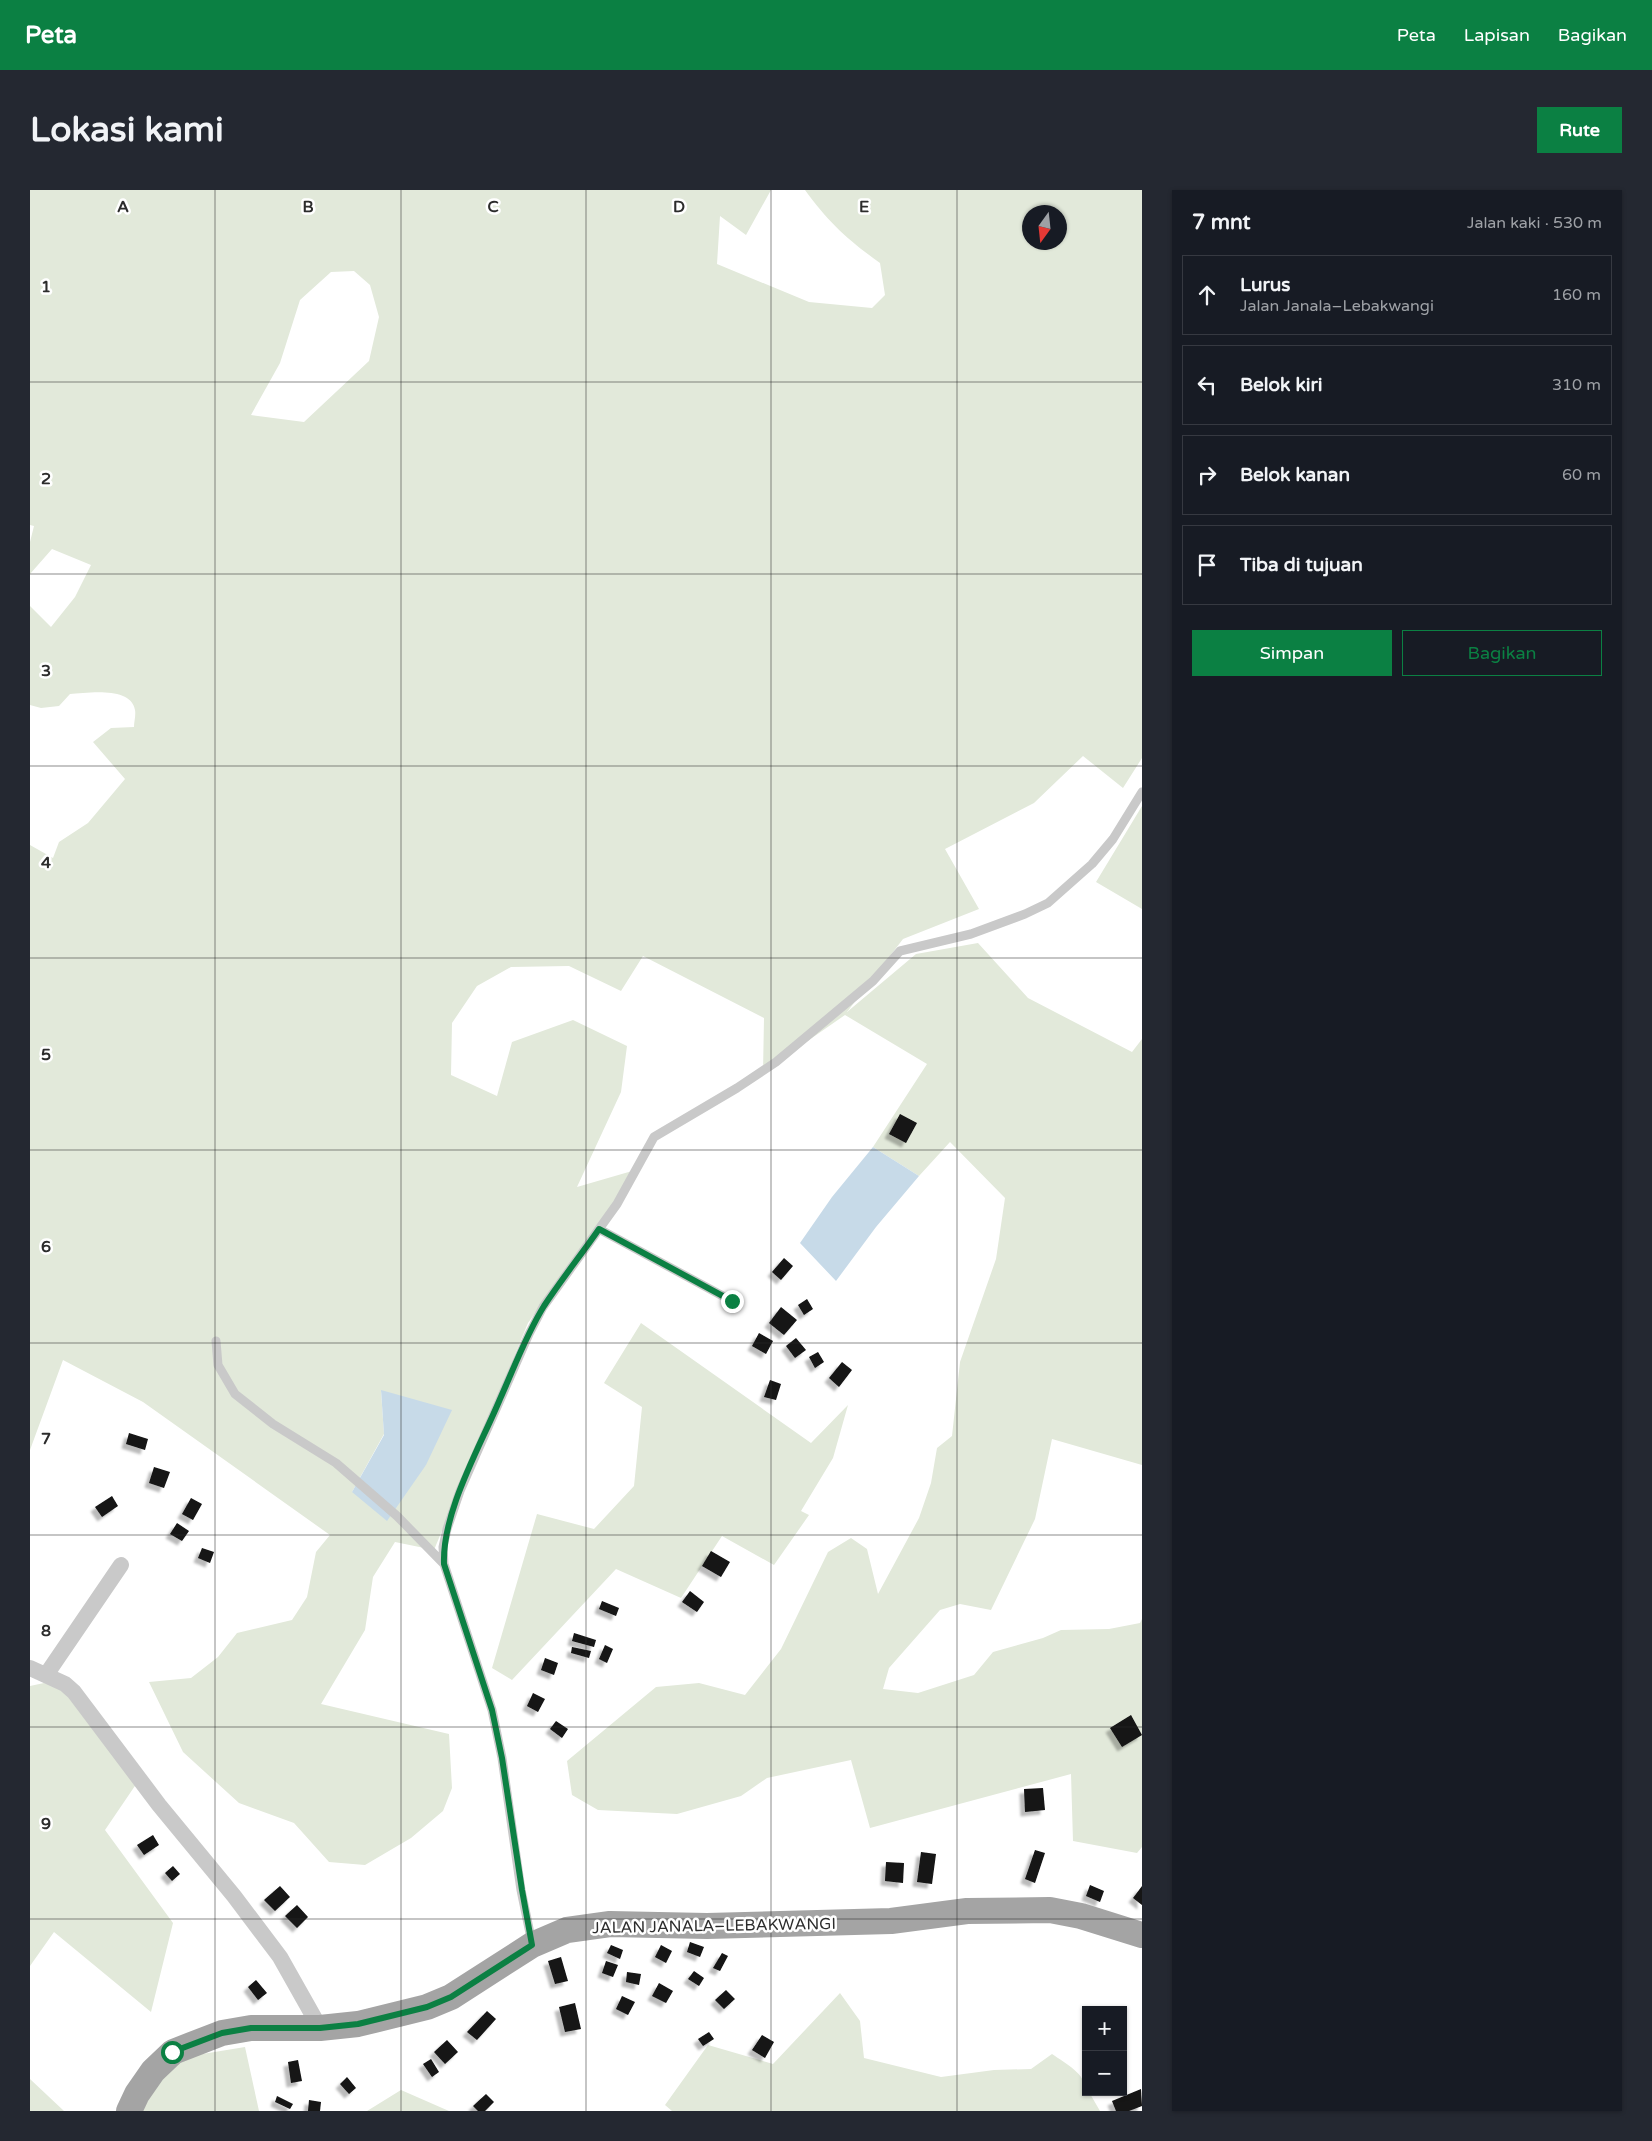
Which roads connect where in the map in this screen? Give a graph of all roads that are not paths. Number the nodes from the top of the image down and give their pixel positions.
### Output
1 (1142, 792) edge
2 (599, 1229) junction
3 (732, 1301) dead end
4 (216, 1341) dead end
5 (444, 1564) junction
6 (121, 1565) dead end
7 (30, 1668) edge
8 (46, 1675) junction
9 (1142, 1935) edge
10 (532, 1945) junction
11 (320, 2028) junction
12 (129, 2111) edge

1 - 2 lane
2 - 3 lane
2 - 5 lane
4 - 5 lane
5 - 10 lane
6 - 8 street
7 - 8 street
8 - 11 street
9 - 10 main road, JALAN JANALA–LEBAKWANGI
10 - 11 main road, JALAN JANALA–LEBAKWANGI
11 - 12 main road, JALAN JANALA–LEBAKWANGI

